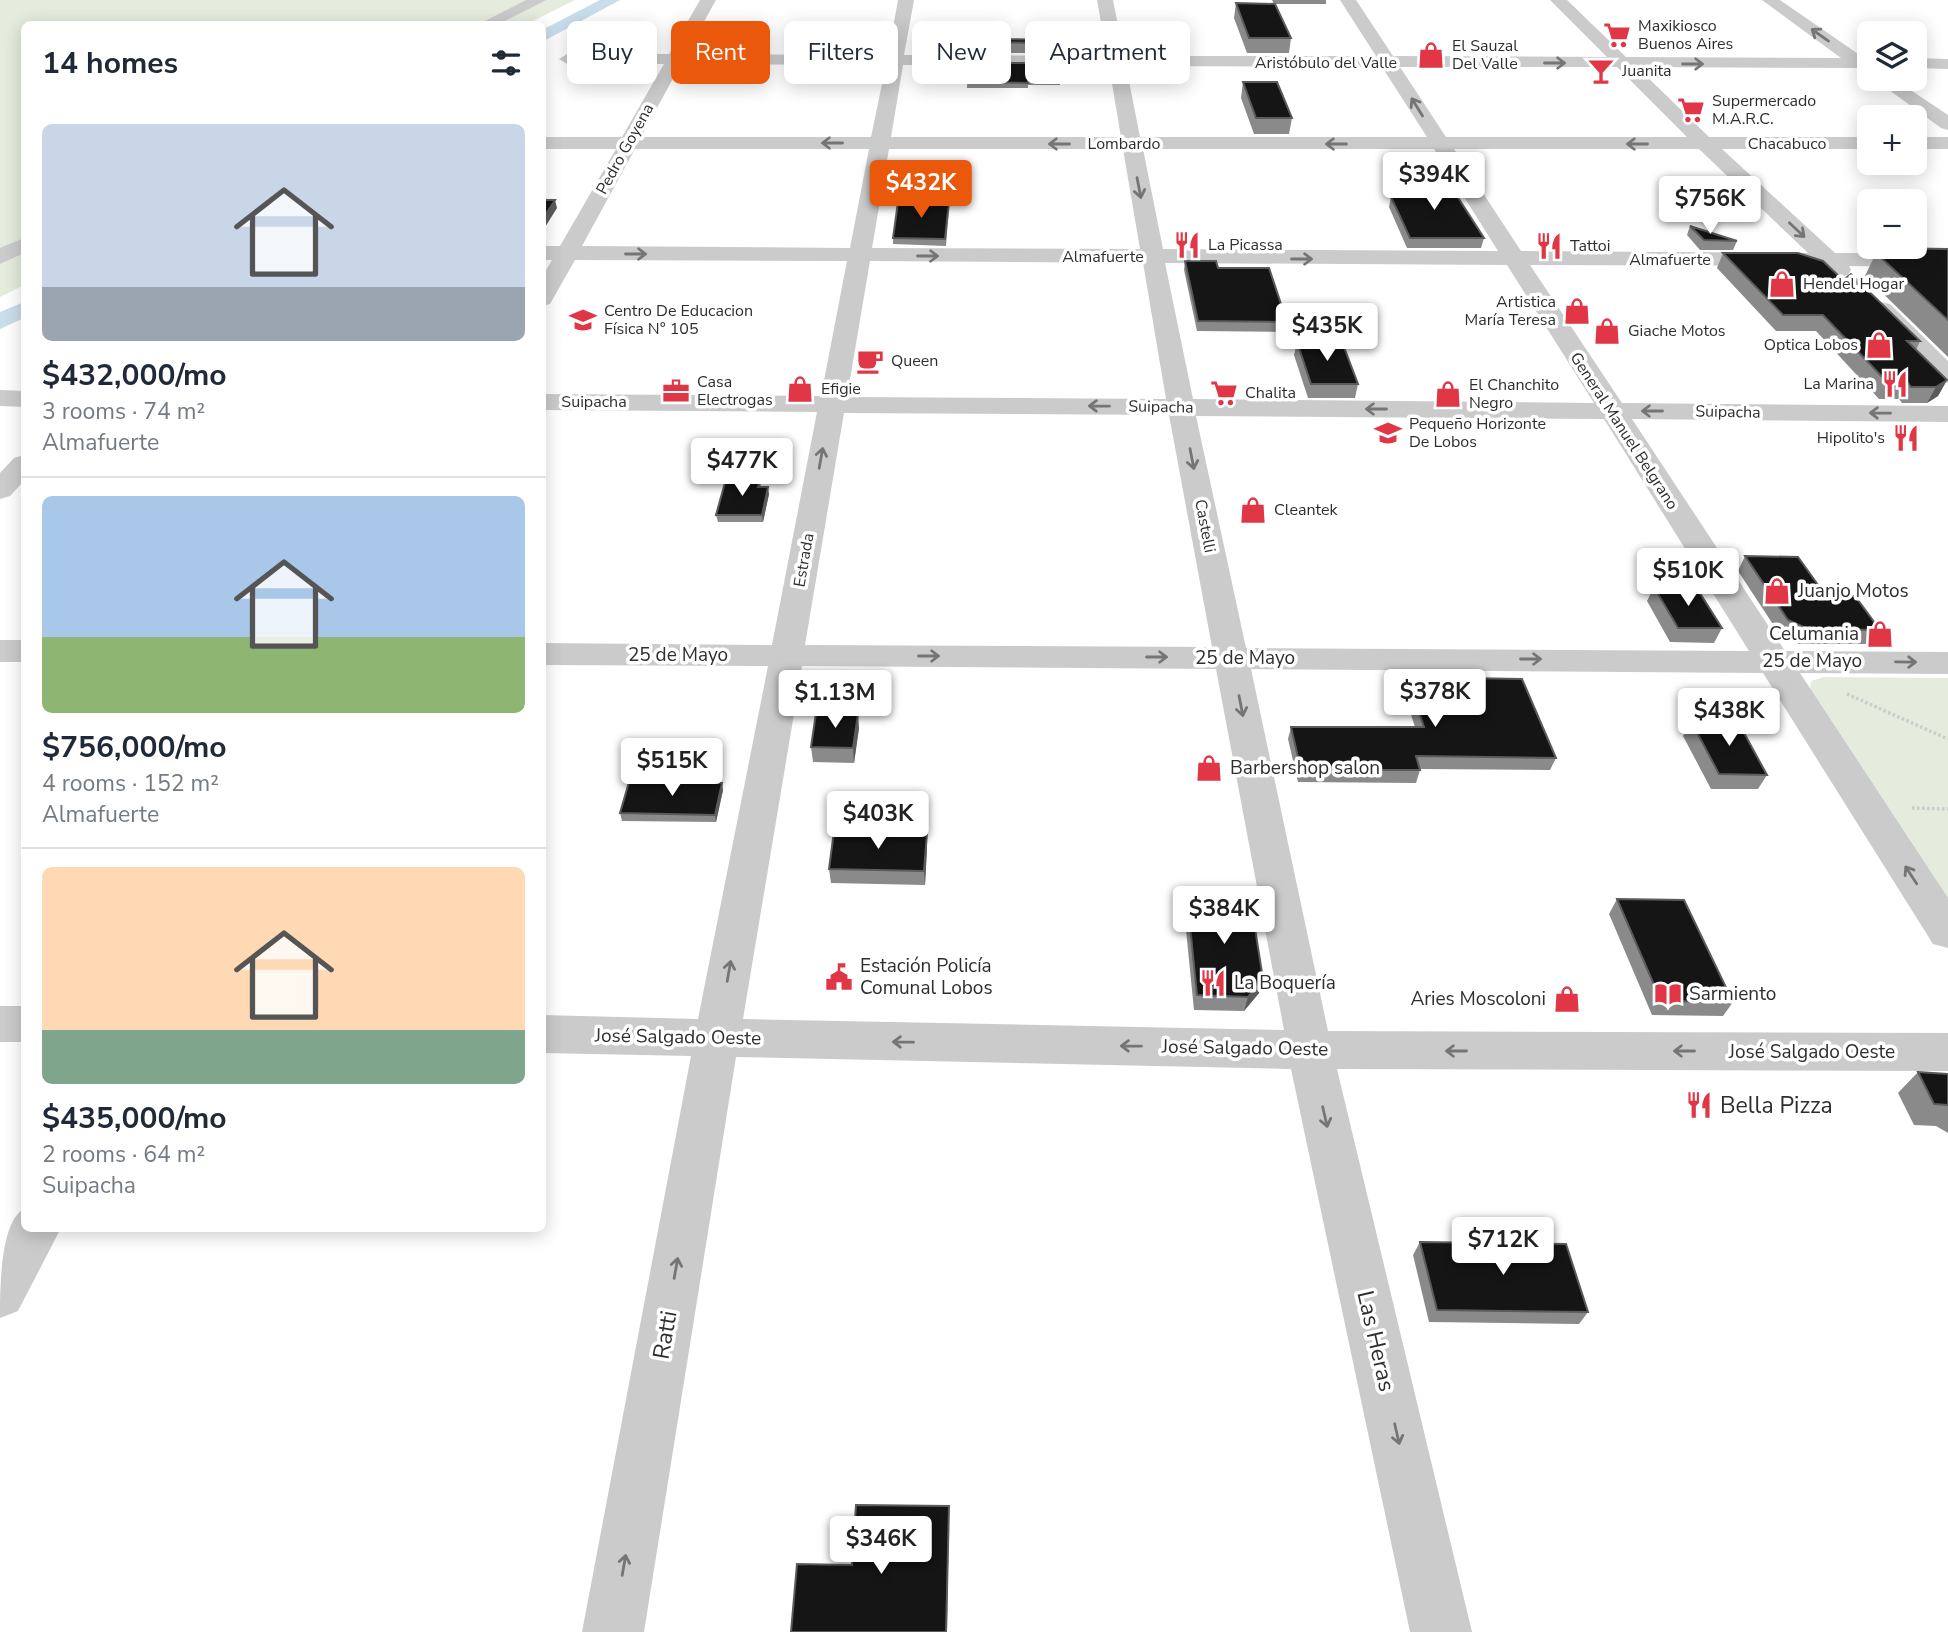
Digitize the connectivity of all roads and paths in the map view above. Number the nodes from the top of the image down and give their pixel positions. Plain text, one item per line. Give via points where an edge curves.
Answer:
1 (538, 0) edge
2 (708, 0) edge
3 (906, 0) edge
4 (1105, 0) edge
5 (1348, 0) edge
6 (1558, 0) edge
7 (1770, 0) edge
8 (493, 21) edge
9 (696, 21) edge
10 (1108, 21) edge
11 (898, 41) edge
12 (1857, 59) edge
13 (898, 61) edge
14 (1025, 61) edge
15 (1190, 62) edge
16 (1389, 63) junction
17 (1927, 63) edge
18 (1624, 64) junction
19 (1948, 64) edge
20 (1857, 65) edge
21 (671, 67) edge
22 (890, 84) edge
23 (1119, 84) edge
24 (1900, 91) edge
25 (1948, 124) edge
26 (1948, 142) edge
27 (546, 143) edge
28 (880, 143) junction
29 (1857, 143) edge
30 (1927, 143) edge
31 (628, 144) junction
32 (1131, 144) junction
33 (1440, 144) junction
34 (1705, 144) junction
35 (21, 246) edge
36 (546, 253) edge
37 (568, 254) junction
38 (859, 255) junction
39 (0, 257) edge
40 (1153, 257) junction
41 (1513, 260) junction
42 (1948, 260) edge
43 (1831, 261) junction
44 (546, 292) edge
45 (1948, 374) edge
46 (0, 398) edge
47 (21, 398) edge
48 (546, 402) edge
49 (831, 403) junction
50 (1181, 407) junction
51 (1611, 411) junction
52 (1948, 414) edge
53 (21, 467) edge
54 (0, 490) edge
55 (0, 651) edge
56 (21, 651) edge
57 (546, 654) edge
58 (787, 655) junction
59 (1231, 657) junction
60 (1774, 661) junction
61 (1948, 663) edge
62 (1843, 692) dead end
63 (1948, 739) edge
64 (1912, 808) dead end
65 (1948, 809) edge
66 (1948, 932) edge
67 (0, 1024) edge
68 (21, 1024) edge
69 (546, 1034) edge
70 (717, 1038) junction
71 (1310, 1050) junction
72 (1948, 1052) edge
73 (34, 1232) edge
74 (0, 1293) edge
75 (613, 1632) edge
76 (1441, 1632) edge

1 - 8 street
2 - 9 street, Pedro Goyena
3 - 11 street, Estrada
4 - 10 street, Castelli
5 - 16 street, General Manuel Belgrano
6 - 18 street
12 -> 7 street
13 - 14 street, Aristóbulo del Valle
15 - 16 street, Aristóbulo del Valle
16 -> 18 street, Aristóbulo del Valle
33 -> 16 street, General Manuel Belgrano
17 - 19 street
18 -> 20 street, Aristóbulo del Valle
18 - 34 street
21 - 31 street, Pedro Goyena
22 - 28 street, Estrada
23 - 32 street, Castelli
24 - 25 street
26 - 30 street
27 - 31 street, Lombardo
28 -> 31 street, Lombardo
32 -> 28 street, Lombardo
28 - 38 street, Estrada
29 - 34 street, Chacabuco
31 - 37 street, Pedro Goyena
33 -> 32 street, Lombardo
32 -> 40 street, Castelli
34 -> 33 street, Lombardo
33 - 41 street, General Manuel Belgrano
34 -> 43 street
35 - 39 street
36 - 37 street, Almafuerte
37 -> 38 street, Almafuerte
37 - 44 street, Pedro Goyena
38 -> 40 street, Almafuerte
38 - 49 street, Estrada
40 -> 41 street, Almafuerte
40 - 50 street, Castelli
41 - 43 street, Almafuerte
41 - 51 street, General Manuel Belgrano
42 - 43 street, Almafuerte
43 - 45 street
46 - 47 street
48 - 49 street, Suipacha
50 -> 49 street, Suipacha
58 -> 49 street, Estrada
51 -> 50 street, Suipacha
50 -> 59 street, Castelli
52 -> 51 street, Suipacha
51 - 60 street, General Manuel Belgrano
53 - 54 street
55 - 56 street
57 - 58 street, 25 de Mayo
58 -> 59 street, 25 de Mayo
70 -> 58 street, Estrada
59 -> 60 street, 25 de Mayo
59 -> 71 street, Castelli
60 -> 61 street, 25 de Mayo
66 -> 60 street, General Manuel Belgrano
62 - 63 path
64 - 65 path
67 - 68 street
69 - 70 street, José Salgado Oeste
71 -> 70 street, José Salgado Oeste
75 -> 70 street, Ratti
72 -> 71 street, José Salgado Oeste
71 -> 76 street, Las Heras
73 - 74 street

